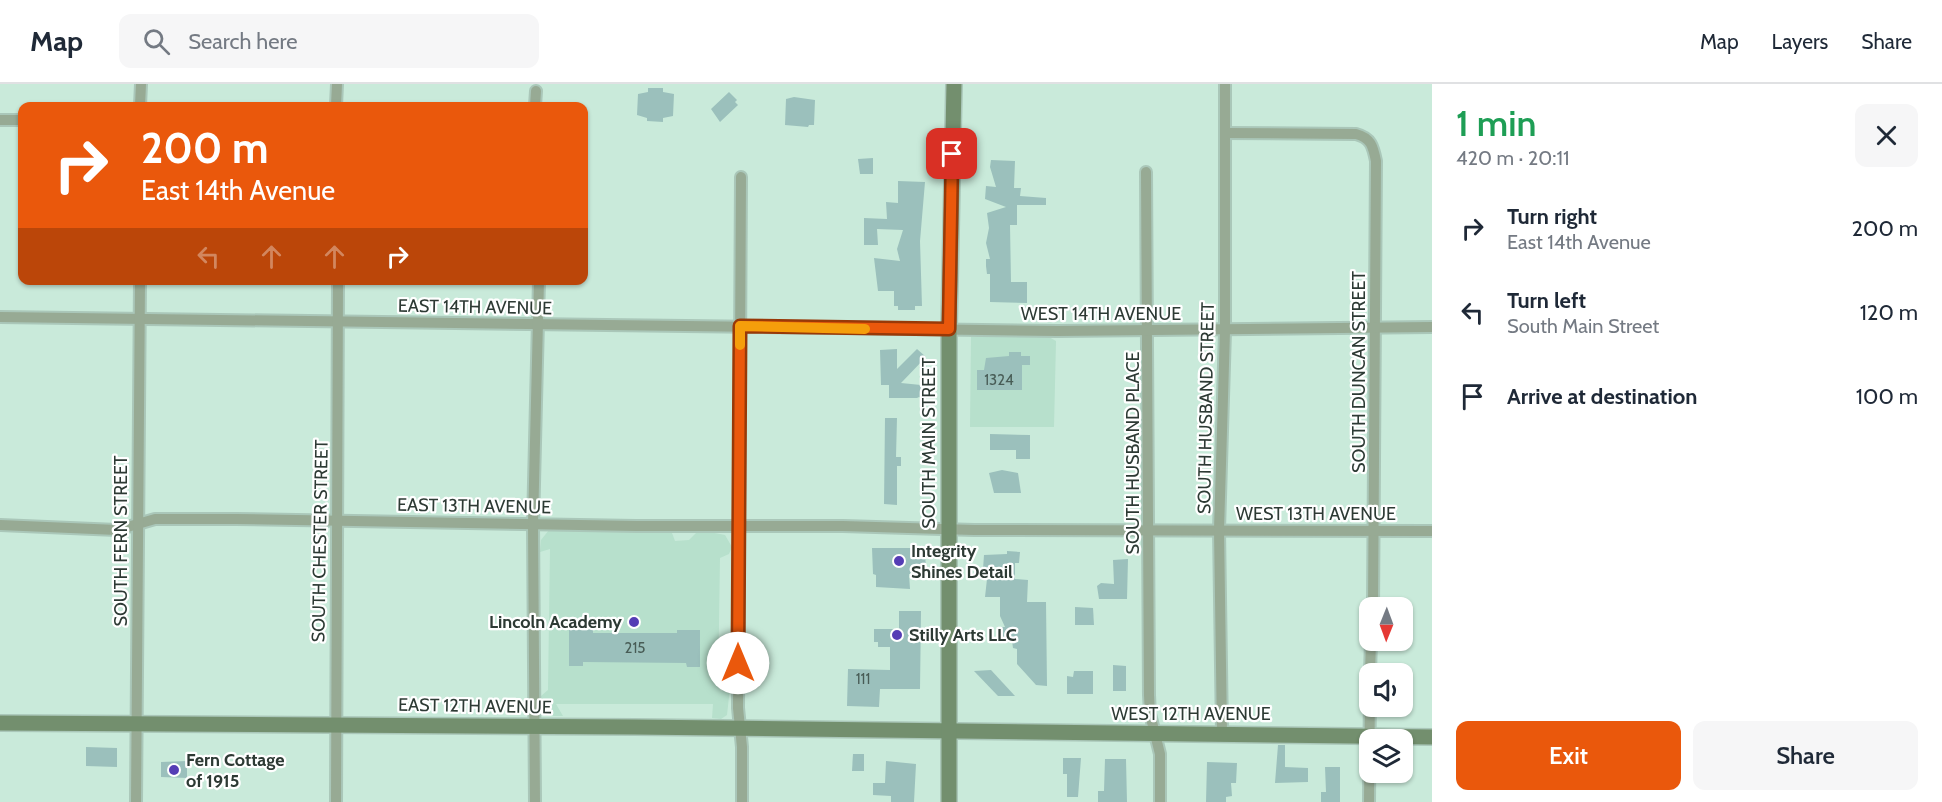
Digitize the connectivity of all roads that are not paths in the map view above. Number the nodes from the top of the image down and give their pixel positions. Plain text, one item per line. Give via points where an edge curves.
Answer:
1 (141, 84) edge
2 (337, 84) edge
3 (954, 84) edge
4 (1225, 84) edge
5 (536, 91) dead end
6 (140, 102) edge
7 (336, 102) edge
8 (535, 102) edge
9 (0, 120) edge
10 (18, 120) edge
11 (1225, 133) junction
12 (1146, 172) dead end
13 (741, 177) dead end
14 (140, 285) edge
15 (338, 285) edge
16 (539, 285) edge
17 (0, 317) edge
18 (140, 319) junction
19 (339, 321) junction
20 (538, 324) junction
21 (740, 326) junction
22 (1432, 327) edge
23 (949, 329) junction
24 (1376, 329) junction
25 (1149, 330) junction
26 (1225, 331) junction
27 (337, 521) junction
28 (137, 524) junction
29 (533, 524) junction
30 (0, 525) edge
31 (738, 526) junction
32 (948, 529) junction
33 (1219, 530) junction
34 (1150, 531) junction
35 (1375, 531) junction
36 (1432, 531) edge
37 (1372, 597) edge
38 (0, 723) edge
39 (136, 724) junction
40 (335, 724) junction
41 (535, 726) junction
42 (740, 729) junction
43 (950, 730) junction
44 (1155, 733) junction
45 (1222, 733) junction
46 (1359, 736) edge
47 (1413, 737) edge
48 (1432, 737) edge
49 (1369, 783) edge
50 (136, 802) edge
51 (336, 802) edge
52 (535, 802) edge
53 (742, 802) edge
54 (949, 802) edge
55 (1160, 802) edge
56 (1369, 802) edge

1 - 6 street
2 - 7 street
3 - 23 main road, SOUTH MAIN STREET
4 - 11 street, SOUTH HUSBAND STREET
5 - 8 street
9 - 10 street
11 - 24 street, SOUTH DUNCAN STREET via 1356,134 1372,143 1376,161
11 - 26 street, SOUTH HUSBAND STREET
12 - 25 street, SOUTH HUSBAND PLACE
13 - 21 street
14 - 18 street, SOUTH FERN STREET
15 - 19 street, SOUTH CHESTER STREET
16 - 20 street
17 - 18 street, EAST 14TH AVENUE
18 - 19 street, EAST 14TH AVENUE
18 - 28 street, SOUTH FERN STREET
19 - 20 street, EAST 14TH AVENUE
19 - 27 street, SOUTH CHESTER STREET
20 - 21 street, EAST 14TH AVENUE
20 - 29 street
21 - 23 street, EAST 14TH AVENUE
21 - 31 street
22 - 24 street, WEST 14TH AVENUE
23 - 25 street, WEST 14TH AVENUE
23 - 32 main road, SOUTH MAIN STREET
24 - 26 street, WEST 14TH AVENUE
24 - 35 street, SOUTH DUNCAN STREET
25 - 26 street, WEST 14TH AVENUE
25 - 34 street, SOUTH HUSBAND PLACE
26 - 33 street, SOUTH HUSBAND STREET
27 - 28 street, EAST 13TH AVENUE via 155,519
27 - 29 street, EAST 13TH AVENUE
27 - 40 street, SOUTH CHESTER STREET
28 - 30 street, EAST 13TH AVENUE via 117,530
28 - 39 street, SOUTH FERN STREET
29 - 31 street, EAST 13TH AVENUE
29 - 41 street
31 - 32 street, EAST 13TH AVENUE
31 - 42 street
32 - 34 street, WEST 13TH AVENUE
32 - 43 main road, SOUTH MAIN STREET
33 - 34 street, WEST 13TH AVENUE
33 - 35 street, WEST 13TH AVENUE
33 - 45 street, SOUTH HUSBAND STREET
34 - 44 street, SOUTH HUSBAND PLACE via 1149,695
35 - 36 street, WEST 13TH AVENUE
35 - 37 street, SOUTH DUNCAN STREET
38 - 39 main road, EAST 12TH AVENUE
39 - 40 main road, EAST 12TH AVENUE
39 - 50 street, SOUTH FERN STREET
40 - 41 main road, EAST 12TH AVENUE
40 - 51 street, SOUTH CHESTER STREET
41 - 42 main road, EAST 12TH AVENUE
41 - 52 street
42 - 43 main road, EAST 12TH AVENUE
42 - 53 street
43 - 44 main road, WEST 12TH AVENUE
43 - 54 main road, SOUTH MAIN STREET
44 - 45 main road, WEST 12TH AVENUE
44 - 55 street via 1160,754
45 - 46 main road, WEST 12TH AVENUE
47 - 48 main road, WEST 12TH AVENUE
49 - 56 street

